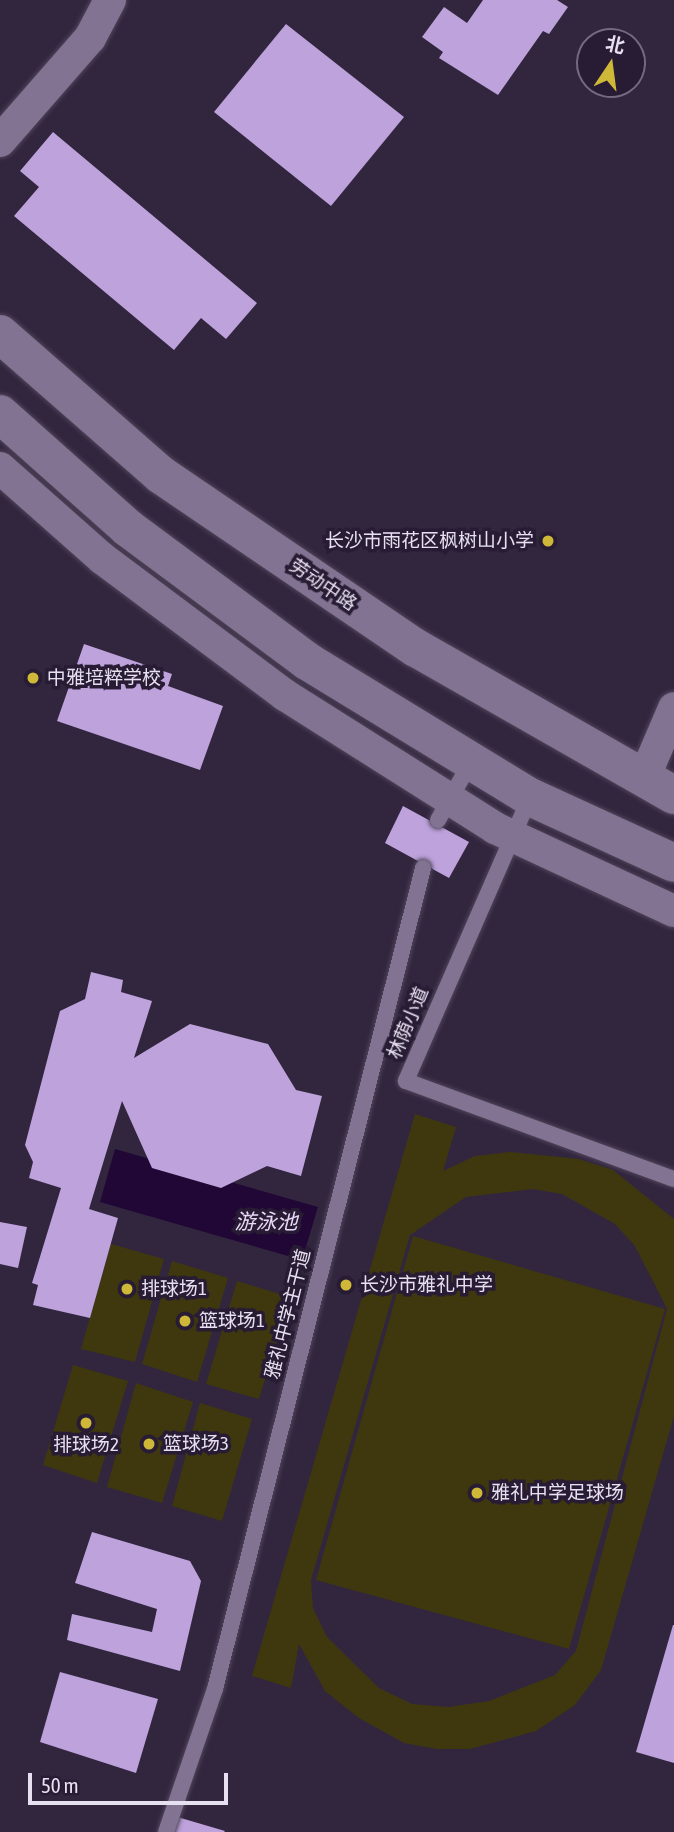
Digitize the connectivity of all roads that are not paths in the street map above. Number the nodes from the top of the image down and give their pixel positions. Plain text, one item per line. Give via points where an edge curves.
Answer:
1 (110, 0) edge
2 (0, 141) edge
3 (0, 334) edge
4 (0, 414) edge
5 (0, 468) edge
6 (674, 708) edge
7 (471, 762) junction
8 (659, 787) edge
9 (530, 797) junction
10 (445, 808) junction
11 (511, 835) junction
12 (674, 863) edge
13 (423, 868) dead end
14 (674, 911) edge
15 (674, 1179) edge
16 (166, 1832) edge

1 - 2 street via 90,38
3 - 8 main road, 劳动中路 via 160,475 416,648
4 - 7 main road via 128,528 307,661
5 - 10 street via 103,559
6 - 8 street
7 - 9 main road
7 - 10 lane
9 - 11 lane, 林荫小道
9 - 12 main road
10 - 11 street
11 - 14 street
11 - 15 lane, 林荫小道 via 407,1081
13 - 16 lane, 雅礼中学主干道 via 215,1689

